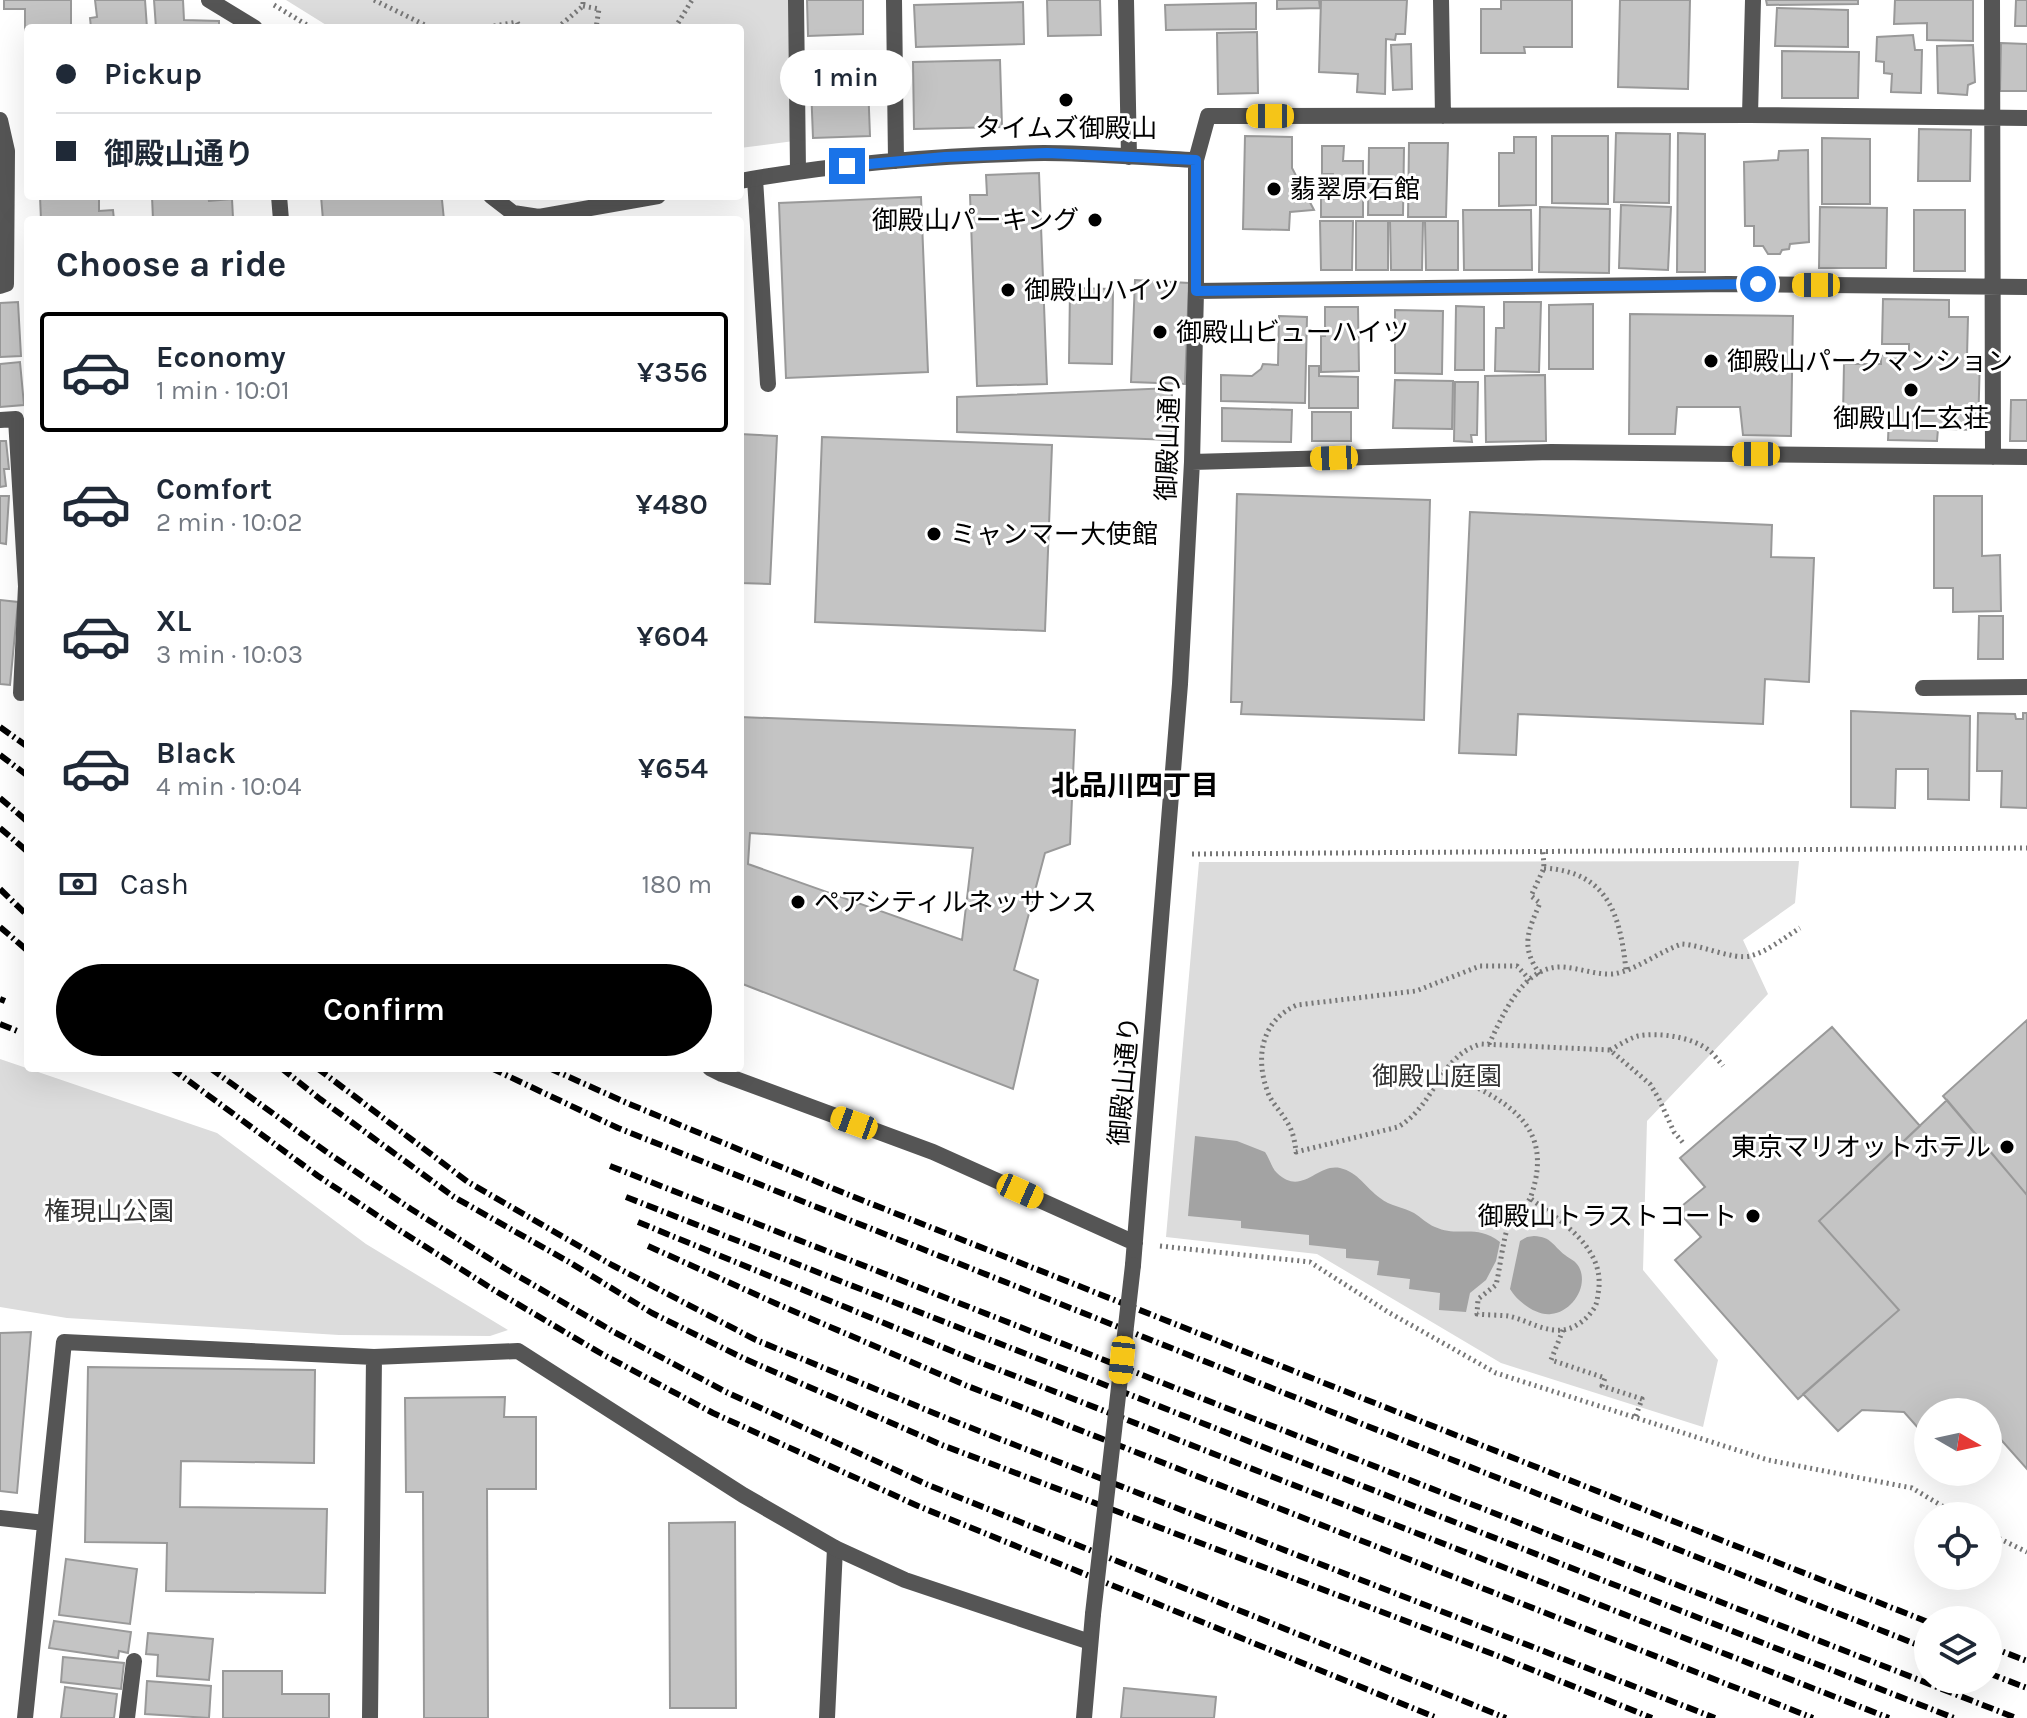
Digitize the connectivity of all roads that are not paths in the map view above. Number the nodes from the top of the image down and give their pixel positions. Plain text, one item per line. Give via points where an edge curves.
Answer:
1 (209, 0) edge
2 (796, 0) edge
3 (894, 0) edge
4 (1126, 0) edge
5 (1441, 0) edge
6 (1753, 0) edge
7 (1992, 0) edge
8 (248, 24) edge
9 (1750, 115) junction
10 (1443, 116) junction
11 (1992, 118) junction
12 (2027, 118) edge
13 (0, 120) edge
14 (1129, 157) junction
15 (1196, 160) junction
16 (896, 161) junction
17 (798, 171) junction
18 (747, 180) edge
19 (496, 200) edge
20 (635, 200) edge
21 (532, 216) edge
22 (545, 216) edge
23 (0, 286) edge
24 (1993, 287) junction
25 (2027, 287) edge
26 (1196, 291) junction
27 (768, 384) dead end
28 (0, 420) edge
29 (1993, 457) junction
30 (2027, 457) edge
31 (1192, 462) junction
32 (24, 553) edge
33 (24, 629) edge
34 (2027, 687) edge
35 (1923, 688) dead end
36 (21, 693) dead end
37 (718, 1072) edge
38 (1135, 1243) junction
39 (374, 1357) junction
40 (0, 1518) edge
41 (45, 1523) junction
42 (835, 1548) junction
43 (1090, 1642) junction
44 (134, 1661) dead end
45 (25, 1718) edge
46 (127, 1718) edge
47 (370, 1718) edge
48 (827, 1718) edge
49 (1084, 1718) edge

1 - 8 street
2 - 17 street
3 - 16 street
4 - 14 street
5 - 10 street
6 - 9 street
7 - 11 street
9 - 10 street
9 - 11 street
10 - 15 street, 御殿山通り via 1208,116
11 - 12 street
11 - 24 street
13 - 23 street via 7,166 6,284
14 - 15 street
14 - 16 street via 1047,153
15 - 26 street, 御殿山通り
16 - 17 street
17 - 18 street
18 - 27 street
19 - 21 street via 513,213
20 - 22 street
24 - 25 street
24 - 26 street via 1728,284
24 - 29 street
26 - 31 street, 御殿山通り
28 - 32 street via 16,419
29 - 30 street
29 - 31 street via 1551,452
31 - 38 street, 御殿山通り via 1180,684
33 - 36 street
34 - 35 street
37 - 38 street via 933,1152
38 - 43 street, 御殿山通り, bridge
39 - 41 street via 64,1342
39 - 42 street via 518,1351
39 - 47 street
40 - 41 street
41 - 45 street
42 - 43 street via 905,1580
42 - 48 street
43 - 49 street
44 - 46 street

